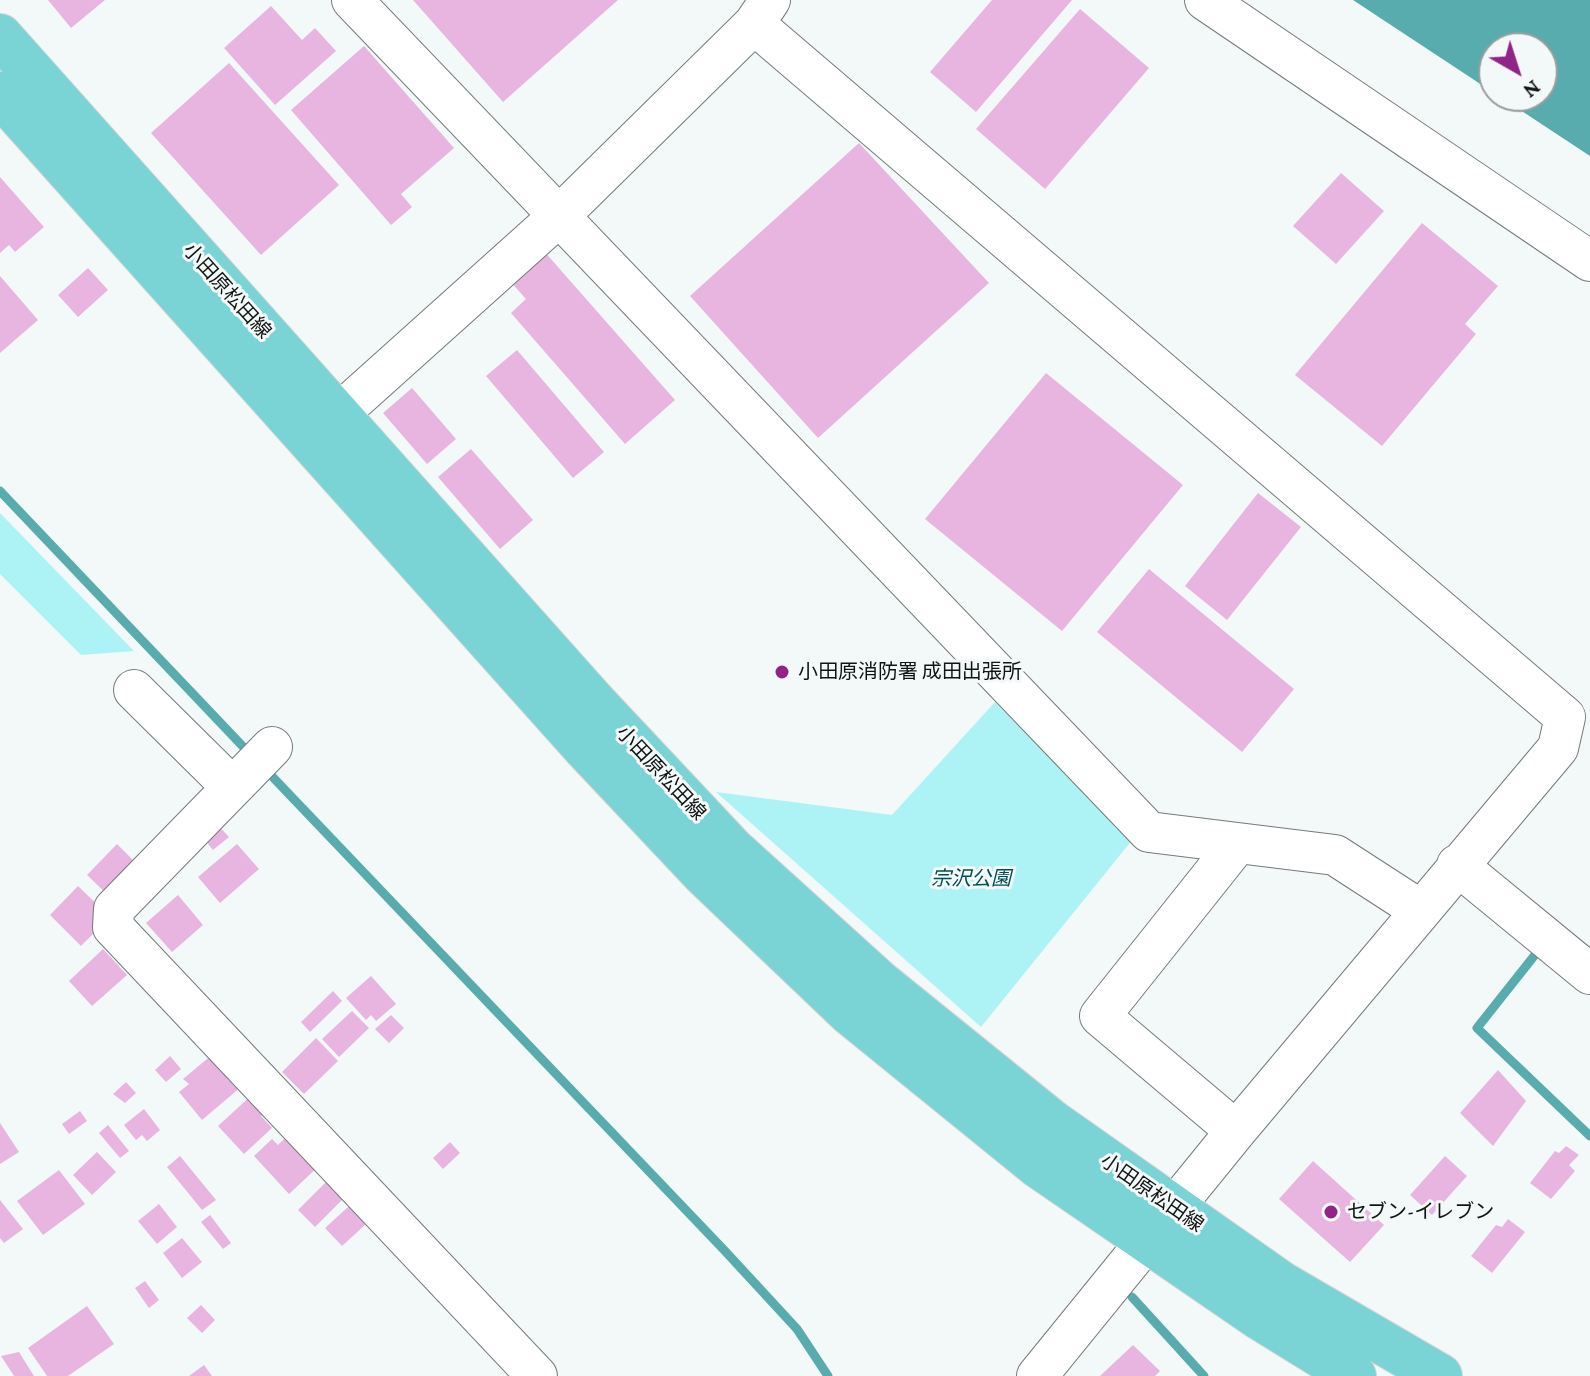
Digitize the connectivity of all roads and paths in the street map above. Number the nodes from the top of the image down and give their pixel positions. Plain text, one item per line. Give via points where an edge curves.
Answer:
1 (352, 0) edge
2 (1205, 0) edge
3 (762, 12) edge
4 (0, 36) edge
5 (0, 94) edge
6 (558, 217) junction
7 (1590, 261) edge
8 (322, 427) junction
9 (134, 690) dead end
10 (272, 747) dead end
11 (231, 786) junction
12 (1237, 844) junction
13 (1457, 865) junction
14 (1420, 910) junction
15 (1590, 974) edge
16 (1236, 1131) junction
17 (1159, 1224) junction
18 (537, 1376) edge
19 (1037, 1376) edge
20 (1354, 1376) edge
21 (1440, 1376) edge

1 - 6 street
2 - 7 street
3 - 6 street
3 - 13 street via 1565,717 1558,748
4 - 8 main road, 小田原松田線
5 - 8 main road, 小田原松田線
6 - 8 street
6 - 12 street via 1149,832
8 - 17 main road, 小田原松田線 via 732,849 892,993 1052,1122
9 - 11 street
10 - 11 street
11 - 18 street via 114,909 113,927
12 - 14 street via 1335,855
12 - 16 street via 1100,1016
13 - 14 street
13 - 15 street
14 - 16 street
16 - 17 street
17 - 19 street
17 - 20 main road, 小田原松田線
17 - 21 main road, 小田原松田線 via 1282,1284

